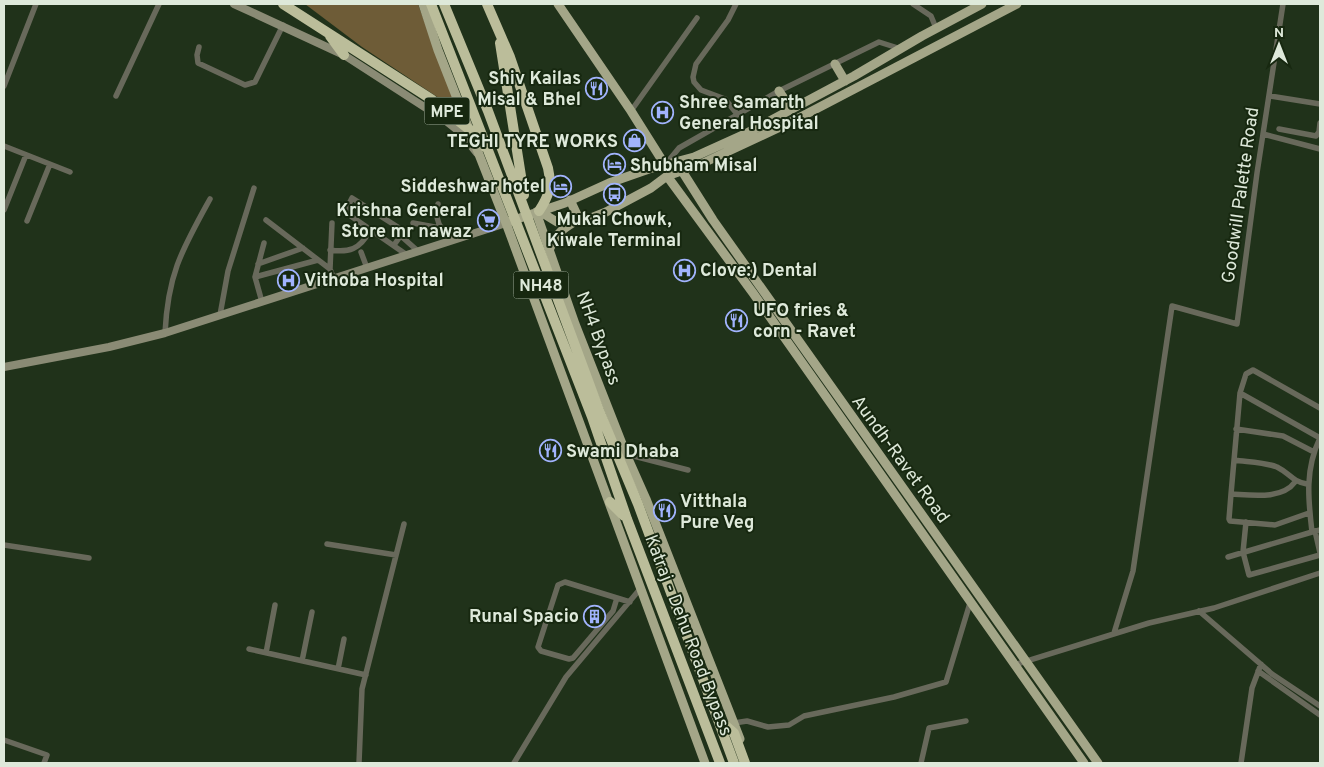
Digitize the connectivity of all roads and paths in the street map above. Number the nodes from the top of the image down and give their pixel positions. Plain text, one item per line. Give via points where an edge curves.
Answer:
1 (36, 4) edge
2 (159, 4) edge
3 (234, 4) edge
4 (283, 4) edge
5 (423, 4) edge
6 (431, 4) edge
7 (444, 4) edge
8 (487, 4) edge
9 (558, 4) edge
10 (736, 4) edge
11 (913, 4) edge
12 (982, 4) edge
13 (1017, 4) edge
14 (1284, 4) edge
15 (697, 18) dead end
16 (495, 20) junction
17 (283, 25) junction
18 (936, 28) junction
19 (325, 29) junction
20 (199, 47) dead end
21 (902, 49) junction
22 (344, 55) junction
23 (835, 64) junction
24 (845, 81) junction
25 (4, 86) edge
26 (779, 91) junction
27 (116, 96) dead end
28 (1270, 96) junction
29 (1320, 104) edge
30 (791, 109) junction
31 (632, 111) junction
32 (737, 114) junction
33 (1320, 123) edge
34 (1278, 129) dead end
35 (1263, 134) junction
36 (4, 146) edge
37 (1320, 149) edge
38 (490, 154) junction
39 (26, 155) junction
40 (479, 155) junction
41 (50, 164) junction
42 (665, 165) junction
43 (682, 171) junction
44 (70, 172) dead end
45 (667, 176) junction
46 (254, 188) dead end
47 (210, 199) dead end
48 (570, 200) junction
49 (438, 204) dead end
50 (4, 210) edge
51 (534, 213) junction
52 (579, 219) junction
53 (266, 220) dead end
54 (27, 221) dead end
55 (332, 223) dead end
56 (413, 223) dead end
57 (506, 223) junction
58 (440, 228) junction
59 (369, 232) dead end
60 (401, 236) junction
61 (452, 240) junction
62 (264, 243) dead end
63 (394, 245) junction
64 (303, 248) junction
65 (550, 248) junction
66 (330, 250) junction
67 (361, 252) dead end
68 (419, 252) junction
69 (407, 256) junction
70 (318, 260) junction
71 (258, 264) junction
72 (367, 268) junction
73 (330, 269) junction
74 (255, 277) junction
75 (334, 279) junction
76 (262, 302) junction
77 (220, 315) junction
78 (166, 333) junction
79 (4, 367) edge
80 (1240, 393) junction
81 (1320, 408) edge
82 (596, 416) junction
83 (1236, 429) junction
84 (1320, 438) edge
85 (1314, 452) junction
86 (626, 454) junction
87 (1234, 460) junction
88 (688, 470) dead end
89 (633, 478) junction
90 (1295, 482) junction
91 (1307, 484) junction
92 (1231, 494) junction
93 (610, 502) junction
94 (1309, 513) junction
95 (627, 518) junction
96 (1246, 522) junction
97 (404, 524) dead end
98 (1316, 531) edge
99 (327, 544) dead end
100 (4, 545) edge
101 (1243, 552) junction
102 (1320, 554) edge
103 (396, 555) junction
104 (1228, 557) dead end
105 (89, 558) dead end
106 (1320, 572) edge
107 (640, 589) junction
108 (617, 598) junction
109 (630, 602) junction
110 (970, 603) junction
111 (275, 605) dead end
112 (1199, 611) junction
113 (312, 612) dead end
114 (1114, 633) junction
115 (344, 639) dead end
116 (249, 649) dead end
117 (266, 653) junction
118 (302, 661) junction
119 (1026, 661) junction
120 (1014, 666) junction
121 (1259, 668) junction
122 (338, 669) junction
123 (366, 675) junction
124 (1320, 706) edge
125 (1320, 715) edge
126 (718, 719) junction
127 (966, 722) dead end
128 (734, 723) junction
129 (4, 740) edge
130 (44, 763) edge
131 (358, 763) edge
132 (514, 763) edge
133 (705, 763) edge
134 (720, 763) edge
135 (734, 763) edge
136 (745, 763) edge
137 (749, 763) edge
138 (921, 763) edge
139 (1084, 763) edge
140 (1098, 763) edge
141 (1242, 763) edge

1 - 25 street
2 - 27 street
3 - 17 main road
4 - 19 highway, MPE
5 - 40 main road
6 - 38 highway, NH48
7 - 51 highway, NH48
8 - 16 highway
9 - 31 main road
10 - 32 street via 696,64 693,77 701,90 725,99
11 - 18 street via 931,16
12 - 18 main road
13 - 43 main road via 793,121
14 - 28 street, Goodwill Palette Road
15 - 31 street
16 - 51 highway via 512,119
16 - 51 highway via 550,178 548,197
17 - 20 street via 251,85 198,63
17 - 22 main road
18 - 21 main road
19 - 22 highway
19 - 38 highway, MPE via 451,114
21 - 23 street via 879,42
21 - 24 main road
22 - 40 main road via 446,121
23 - 24 main road
23 - 26 street
24 - 30 main road
26 - 30 main road
26 - 32 street
28 - 29 street
28 - 35 street, Goodwill Palette Road
30 - 42 main road via 694,157
31 - 42 main road
32 - 42 street via 679,148
33 - 34 street via 1316,136
35 - 37 street
35 - 114 street, Goodwill Palette Road via 1238,324 1172,306 1133,571
36 - 39 street
38 - 82 highway, NH48
39 - 41 street
39 - 50 street
40 - 57 main road
41 - 44 street
41 - 54 street
42 - 48 main road
43 - 45 main road
43 - 119 main road, Aundh-Ravet Road via 713,220
45 - 52 main road via 606,212
45 - 110 main road, Aundh-Ravet Road
46 - 77 street via 228,271
47 - 78 street via 175,266 168,297
48 - 51 main road
48 - 52 main road
49 - 58 street via 436,220
51 - 52 main road via 557,222
51 - 57 main road
51 - 65 main road, NH4 Bypass
51 - 82 highway, NH48
52 - 65 main road via 562,230
53 - 64 street
55 - 66 street
56 - 58 street
57 - 61 main road
57 - 93 main road
58 - 61 street
59 - 66 street via 363,243 354,249
60 - 63 street
60 - 63 street via 404,231 352,198 345,212
60 - 68 street
61 - 68 main road
62 - 71 street
63 - 69 street
64 - 70 street
64 - 71 street
65 - 86 main road, NH4 Bypass via 575,324
66 - 73 street
67 - 72 street
68 - 69 main road
69 - 72 main road
70 - 73 street
70 - 74 street
71 - 74 street
72 - 75 main road
73 - 75 street
74 - 76 street
75 - 76 main road
76 - 77 main road
77 - 78 main road
78 - 79 main road
80 - 81 street via 1246,374 1253,370
80 - 83 street
80 - 84 street
82 - 89 highway, NH48
82 - 95 highway, NH48
83 - 85 street via 1283,436
83 - 87 street
84 - 85 street
85 - 91 street
86 - 88 street
86 - 89 main road, NH4 Bypass
87 - 90 street via 1270,465
87 - 92 street
89 - 126 highway, Katraj - Dehu Road Bypass / NH48 via 636,499
89 - 128 main road, NH4 Bypass
90 - 91 street
90 - 92 street via 1280,494
91 - 94 street
92 - 96 street via 1229,520
93 - 95 highway
93 - 107 main road
94 - 96 street via 1279,524
94 - 98 street
95 - 134 highway, Katraj - Dehu Road Bypass / NH48
96 - 101 street
97 - 103 street
98 - 101 street
98 - 102 street
99 - 103 street
100 - 105 street
101 - 102 street via 1250,575
101 - 104 street
103 - 123 street
106 - 112 street
107 - 109 street
107 - 133 main road
108 - 108 street via 566,582 558,585 538,647 540,651 573,658 613,611
108 - 109 street
109 - 132 street via 566,677
110 - 120 main road, Aundh-Ravet Road
110 - 128 street via 946,682 804,716 789,725 768,727 747,721
111 - 117 street
112 - 114 street
112 - 121 street
113 - 118 street
114 - 119 street
115 - 122 street
116 - 117 street
117 - 118 street
118 - 122 street
119 - 120 street
119 - 140 main road, Aundh-Ravet Road
120 - 139 main road, Aundh-Ravet Road
121 - 124 street
121 - 125 street
121 - 141 street via 1247,720
122 - 123 street
123 - 131 street via 360,709
126 - 135 highway, NH48
126 - 136 highway via 734,733
127 - 138 street via 929,728
128 - 137 main road, NH4 Bypass
129 - 130 street via 47,755

